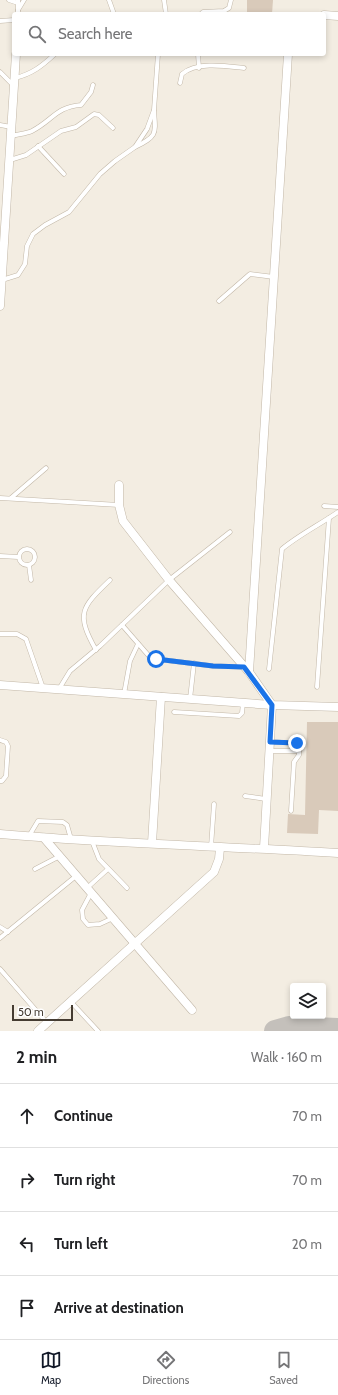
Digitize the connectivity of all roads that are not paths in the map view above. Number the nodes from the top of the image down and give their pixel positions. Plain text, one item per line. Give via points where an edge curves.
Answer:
1 (9, 0) edge
2 (24, 0) edge
3 (108, 0) edge
4 (164, 0) edge
5 (231, 0) edge
6 (18, 1) edge
7 (18, 12) edge
8 (113, 12) edge
9 (166, 12) edge
10 (203, 12) edge
11 (326, 15) edge
12 (338, 16) edge
13 (12, 20) edge
14 (0, 22) edge
15 (16, 56) edge
16 (53, 56) edge
17 (158, 56) edge
18 (198, 56) edge
19 (288, 56) edge
20 (199, 68) junction
21 (244, 68) dead end
22 (0, 72) edge
23 (14, 82) junction
24 (180, 83) dead end
25 (93, 85) dead end
26 (154, 110) junction
27 (0, 125) edge
28 (12, 127) junction
29 (113, 128) dead end
30 (11, 136) junction
31 (38, 146) junction
32 (135, 147) junction
33 (9, 160) junction
34 (64, 174) dead end
35 (3, 220) edge
36 (274, 277) junction
37 (2, 280) junction
38 (219, 301) dead end
39 (0, 306) edge
40 (46, 468) dead end
41 (119, 485) dead end
42 (0, 498) edge
43 (11, 498) junction
44 (119, 505) junction
45 (324, 506) dead end
46 (338, 507) edge
47 (338, 512) edge
48 (329, 518) junction
49 (230, 532) dead end
50 (0, 556) edge
51 (18, 557) junction
52 (29, 565) junction
53 (30, 580) dead end
54 (110, 580) dead end
55 (169, 580) junction
56 (122, 625) junction
57 (0, 634) edge
58 (138, 644) junction
59 (96, 650) junction
60 (194, 663) junction
61 (268, 669) dead end
62 (246, 670) junction
63 (0, 685) edge
64 (317, 687) dead end
65 (42, 688) junction
66 (59, 689) junction
67 (124, 694) junction
68 (162, 696) junction
69 (190, 699) junction
70 (244, 703) junction
71 (272, 705) junction
72 (338, 707) edge
73 (174, 712) dead end
74 (0, 740) edge
75 (270, 747) junction
76 (299, 751) junction
77 (0, 781) edge
78 (245, 796) dead end
79 (266, 799) junction
80 (214, 804) dead end
81 (291, 811) dead end
82 (0, 834) edge
83 (29, 837) junction
84 (44, 838) junction
85 (71, 839) junction
86 (92, 840) junction
87 (152, 843) junction
88 (215, 848) junction
89 (264, 848) junction
90 (338, 853) edge
91 (60, 856) junction
92 (35, 869) dead end
93 (108, 869) junction
94 (77, 876) junction
95 (127, 888) dead end
96 (89, 890) junction
97 (113, 918) junction
98 (0, 927) edge
99 (8, 932) junction
100 (0, 938) edge
101 (136, 944) junction
102 (0, 969) edge
103 (71, 1002) junction
104 (192, 1010) dead end
105 (47, 1023) junction
106 (38, 1031) edge
107 (98, 1031) edge

1 - 6 lane
2 - 7 lane
3 - 8 lane
4 - 9 lane
5 - 10 lane via 229,8 224,11
6 - 7 lane
11 - 12 street
13 - 14 lane
15 - 23 street
16 - 23 lane via 42,66
17 - 26 lane
18 - 20 lane
19 - 36 street
20 - 21 lane via 214,65
20 - 24 lane via 184,72
22 - 23 lane
23 - 28 street
25 - 30 lane via 92,92 81,105 64,108 31,132
26 - 32 lane via 147,129
26 - 32 lane via 154,136
27 - 28 lane
28 - 30 street
29 - 31 lane via 99,115 94,114 76,127 61,131
30 - 33 street
31 - 33 lane via 26,155
31 - 34 lane
32 - 37 lane via 100,174 69,212 33,234 27,246 25,264 18,275
33 - 35 street
35 - 37 street
36 - 38 lane via 250,274
36 - 62 street
37 - 39 street
40 - 43 lane
41 - 44 street
42 - 43 lane
43 - 44 lane
44 - 55 street via 123,521
45 - 46 lane
47 - 48 lane
48 - 61 lane via 295,538 282,549
48 - 64 lane
49 - 55 lane
50 - 51 lane
51 - 52 lane via 21,564
51 - 52 lane via 24,549 30,549 34,552 35,558
52 - 53 lane
54 - 59 lane via 87,602 83,612 87,635
55 - 56 lane
55 - 62 street
56 - 58 lane
56 - 59 lane
57 - 65 lane via 18,634 26,640
58 - 60 lane via 149,656 156,659
58 - 67 lane via 130,661
59 - 66 lane via 70,671
60 - 62 lane
60 - 69 lane
62 - 71 street
63 - 65 street
65 - 66 street
66 - 67 street
67 - 68 street
68 - 69 street
68 - 87 street
69 - 70 street
70 - 71 street
70 - 73 lane via 239,716
71 - 72 street
71 - 75 street
74 - 77 lane via 8,746 6,776
75 - 76 lane
75 - 76 lane via 297,743
75 - 79 street
76 - 81 lane via 294,762
78 - 79 lane
79 - 89 street
80 - 88 lane
82 - 83 street
83 - 84 street
83 - 85 lane via 38,821 45,820 63,822 67,825
84 - 85 street
84 - 91 street
85 - 86 street
86 - 87 street
86 - 93 lane via 99,859
87 - 88 street
88 - 89 street
88 - 101 street via 219,859 214,872
89 - 90 street
91 - 92 lane
91 - 94 street
93 - 95 lane
93 - 96 lane
94 - 96 street
94 - 99 lane
96 - 97 street
96 - 97 lane via 82,910 83,919 88,925 100,924
97 - 101 street
98 - 99 lane
99 - 100 lane
101 - 103 street
101 - 104 street
102 - 105 lane
103 - 105 street
103 - 107 lane
105 - 106 street

